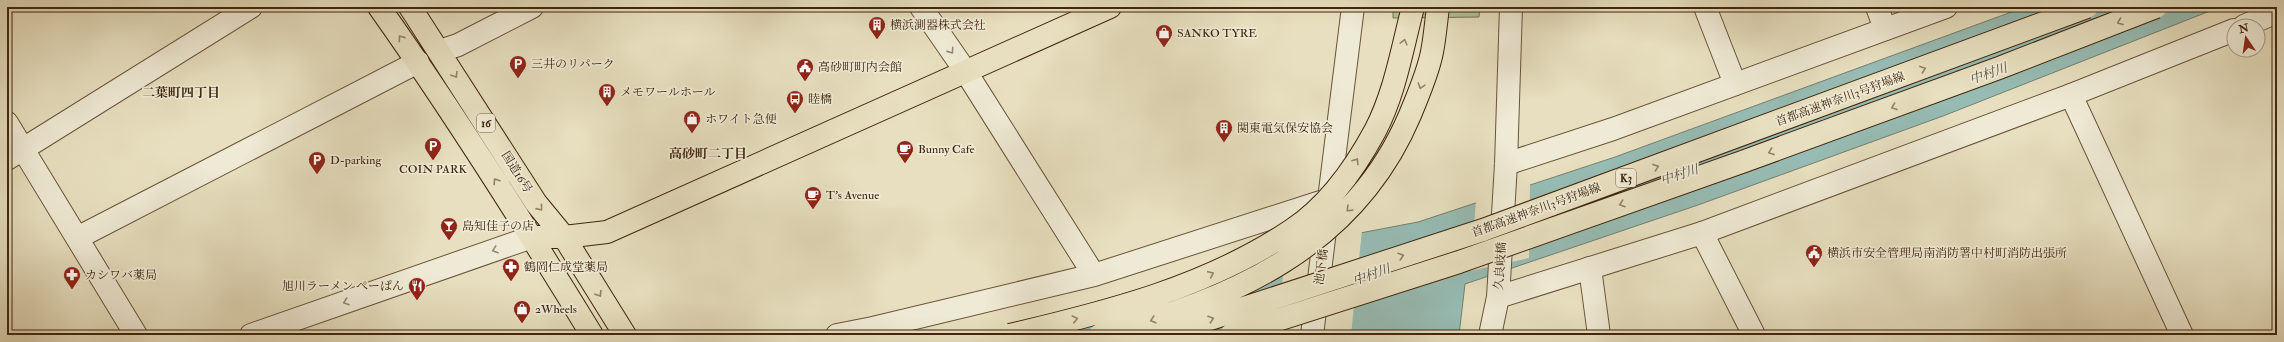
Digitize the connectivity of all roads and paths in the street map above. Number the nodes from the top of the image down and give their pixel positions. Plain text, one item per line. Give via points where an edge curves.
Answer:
1 (250, 7) edge
2 (379, 7) edge
3 (410, 7) edge
4 (532, 7) edge
5 (920, 7) edge
6 (1110, 7) edge
7 (1353, 7) edge
8 (1413, 7) edge
9 (1438, 7) edge
10 (1511, 7) edge
11 (1704, 7) edge
12 (1876, 7) edge
13 (1946, 7) edge
14 (2087, 7) edge
15 (2156, 7) edge
16 (2277, 12) edge
17 (2263, 18) edge
18 (1885, 29) junction
19 (2226, 33) edge
20 (440, 51) junction
21 (418, 62) junction
22 (966, 72) junction
23 (1735, 84) junction
24 (2071, 95) junction
25 (7, 123) edge
26 (15, 154) edge
27 (1506, 164) junction
28 (1330, 199) junction
29 (1702, 233) junction
30 (532, 237) junction
31 (564, 237) junction
32 (77, 238) junction
33 (1590, 268) junction
34 (1094, 275) junction
35 (1498, 298) junction
36 (136, 335) edge
37 (251, 335) edge
38 (592, 335) edge
39 (625, 335) edge
40 (837, 335) edge
41 (1010, 335) edge
42 (1100, 335) edge
43 (1161, 335) edge
44 (1231, 335) edge
45 (1312, 335) edge
46 (1490, 335) edge
47 (1599, 335) edge
48 (1754, 335) edge
49 (2182, 335) edge

1 - 26 street
21 -> 2 main road, 国道16号 / 16
3 - 20 main road, 国道16号 / 16
4 - 20 street via 458,45
5 -> 22 street
6 - 22 main road
7 - 28 street, 池下橋
41 -> 8 main road, bridge via 1101,313 1188,284 1244,258 1293,230 1320,206 1348,175 1375,131 1394,84
9 -> 42 main road, bridge via 1432,53 1400,139 1383,167 1354,204 1320,237 1290,259 1206,301 1156,320
10 - 27 street, 久良岐橋
11 - 23 street
12 - 18 street
13 - 18 street
43 -> 14 main road, 首都高速神奈川3号狩場線 / K3, bridge via 1490,227
15 -> 44 main road, 首都高速神奈川3号狩場線 / K3, bridge via 1999,68 1742,162 1459,262
16 - 17 street
18 - 23 street
19 - 24 street
20 -> 31 main road, 国道16号 / 16 via 536,203
30 -> 21 main road, 国道16号 / 16
21 - 32 street
22 - 31 main road via 607,232
22 - 34 street
23 - 27 street
24 - 29 street
24 - 49 street
25 - 26 street
26 - 32 street
27 - 35 street, 久良岐橋
28 - 34 street
28 - 45 street, 池下橋
29 - 33 street
29 - 48 street
30 - 31 main road
30 -> 37 street
30 - 38 main road, 国道16号 / 16
31 -> 39 main road, 国道16号 / 16
32 - 36 street
33 - 35 street
33 - 47 street
34 - 40 street
35 - 46 street, 久良岐橋

